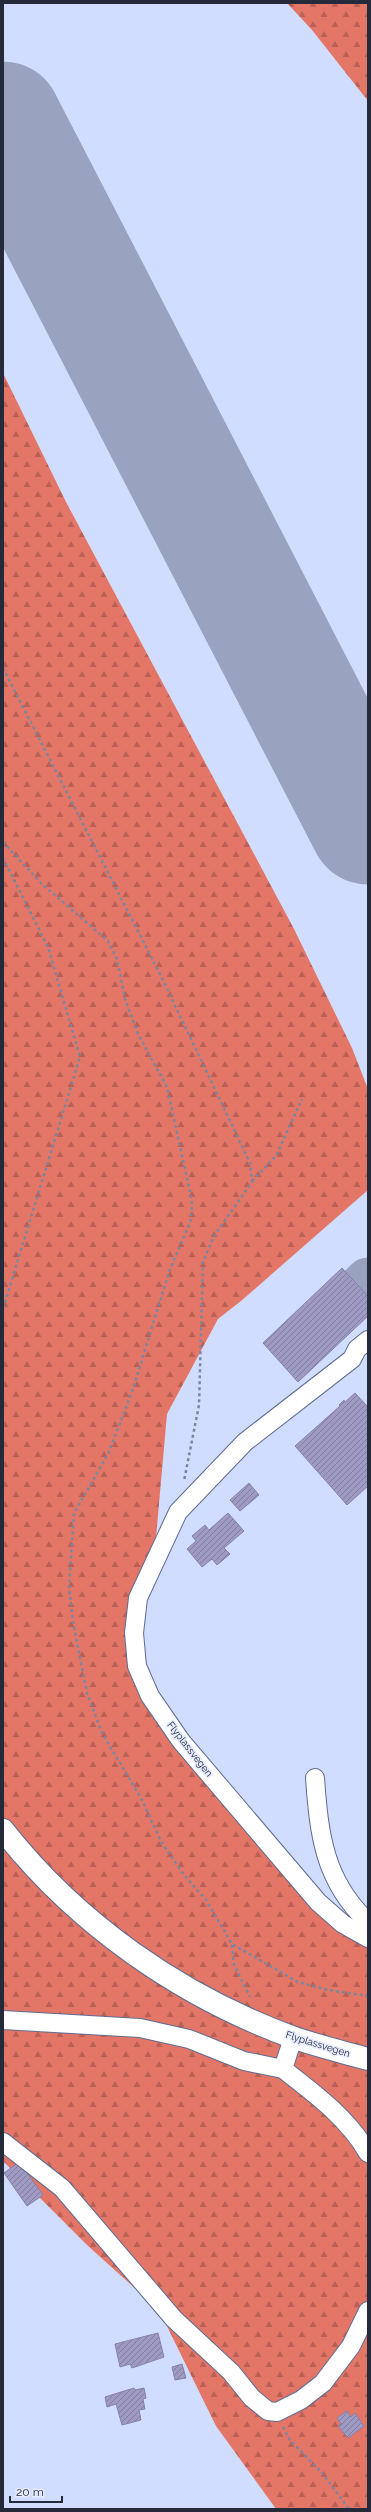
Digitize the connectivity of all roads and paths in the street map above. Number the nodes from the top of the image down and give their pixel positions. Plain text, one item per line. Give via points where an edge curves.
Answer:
1 (3, 668) edge
2 (3, 842) edge
3 (3, 858) edge
4 (302, 1099) dead end
5 (252, 1182) junction
6 (3, 1309) edge
7 (368, 1340) edge
8 (178, 1512) junction
9 (315, 1778) dead end
10 (3, 1830) edge
11 (368, 1922) edge
12 (368, 1938) edge
13 (232, 1944) junction
14 (368, 1996) edge
15 (3, 2020) edge
16 (262, 2025) junction
17 (293, 2038) junction
18 (368, 2059) edge
19 (283, 2069) junction
20 (3, 2142) edge
21 (368, 2153) edge
22 (368, 2311) edge
23 (277, 2412) junction
24 (349, 2509) edge

1 - 5 path via 161,976 250,1163
2 - 13 path via 41,883 108,941 117,959 125,1000 138,1034 167,1087 187,1174 192,1201 191,1220 169,1272 132,1392 108,1454 74,1513 69,1587 87,1693 102,1733 140,1798 162,1843 184,1875 206,1900
3 - 6 path via 48,947 80,1056
4 - 5 path via 276,1156
5 - 8 path via 214,1236 203,1262 199,1405
7 - 8 street, Flyplassvegen via 357,1349 354,1363 245,1442
8 - 12 street, Flyplassvegen via 138,1598 134,1633 138,1666 150,1696 181,1741 318,1902 343,1924
9 - 11 street via 318,1827 329,1866 339,1888
10 - 16 main road, Flyplassvegen via 49,1881 108,1934 177,1983
13 - 14 path via 298,1982
13 - 16 path via 234,1965 240,1981 258,2010
15 - 19 street via 140,2028 189,2039 244,2061
16 - 17 main road, Flyplassvegen
17 - 18 main road, Flyplassvegen
17 - 19 street
19 - 21 street via 340,2116
20 - 23 street via 62,2188 174,2319 231,2372 252,2398 268,2411
22 - 23 street via 351,2346 323,2383 301,2400
23 - 24 path via 290,2440 322,2473

